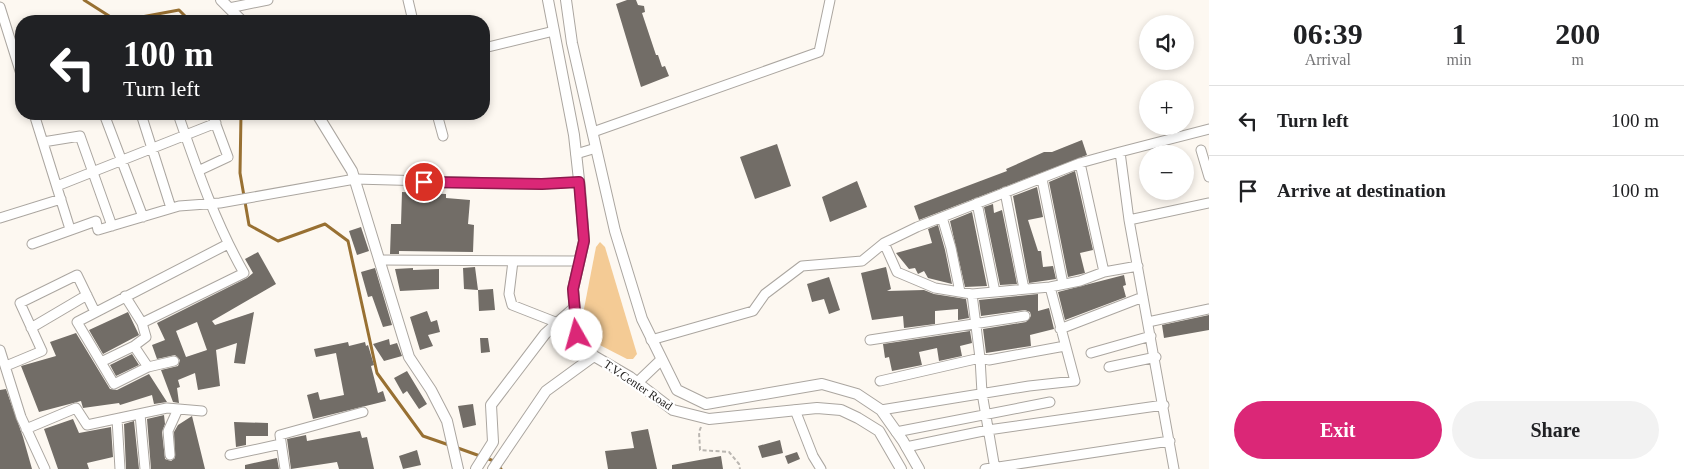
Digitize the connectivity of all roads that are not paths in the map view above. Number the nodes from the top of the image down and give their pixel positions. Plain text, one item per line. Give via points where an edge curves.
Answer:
1 (268, 0) edge
2 (408, 0) edge
3 (548, 0) edge
4 (566, 0) edge
5 (830, 0) edge
6 (225, 4) edge
7 (0, 6) edge
8 (236, 15) edge
9 (412, 15) edge
10 (554, 31) junction
11 (490, 47) edge
12 (15, 55) edge
13 (36, 120) edge
14 (106, 120) edge
15 (143, 120) edge
16 (180, 120) edge
17 (214, 120) edge
18 (321, 120) edge
19 (439, 120) edge
20 (216, 124) junction
21 (1209, 129) edge
22 (593, 132) junction
23 (185, 136) junction
24 (443, 136) dead end
25 (43, 142) junction
26 (153, 148) junction
27 (596, 148) junction
28 (1201, 150) dead end
29 (1120, 152) junction
30 (576, 154) junction
31 (122, 160) junction
32 (1080, 164) junction
33 (198, 170) junction
34 (92, 172) junction
35 (1209, 177) edge
36 (355, 179) junction
37 (1042, 179) junction
38 (579, 182) junction
39 (57, 186) junction
40 (1005, 192) junction
41 (61, 199) junction
42 (977, 203) junction
43 (1209, 203) edge
44 (209, 204) junction
45 (171, 208) junction
46 (143, 216) junction
47 (942, 217) junction
48 (0, 218) edge
49 (1129, 220) junction
50 (112, 226) junction
51 (70, 229) junction
52 (884, 243) junction
53 (32, 244) dead end
54 (228, 244) junction
55 (379, 260) junction
56 (513, 261) junction
57 (579, 262) junction
58 (1138, 266) junction
59 (1104, 272) junction
60 (1063, 284) junction
61 (1050, 287) junction
62 (1024, 288) junction
63 (960, 292) junction
64 (995, 292) junction
65 (972, 294) junction
66 (87, 295) junction
67 (124, 296) junction
68 (1143, 297) junction
69 (574, 309) junction
70 (1209, 309) edge
71 (96, 312) junction
72 (1025, 316) dead end
73 (558, 322) junction
74 (1148, 322) junction
75 (142, 324) junction
76 (975, 324) junction
77 (32, 328) junction
78 (1060, 329) junction
79 (1151, 336) junction
80 (652, 340) junction
81 (870, 340) dead end
82 (134, 346) junction
83 (1065, 346) junction
84 (0, 350) edge
85 (1091, 353) dead end
86 (594, 356) junction
87 (1156, 357) junction
88 (980, 358) junction
89 (661, 360) junction
90 (174, 361) dead end
91 (101, 362) junction
92 (6, 366) junction
93 (1109, 367) dead end
94 (148, 368) junction
95 (5, 378) edge
96 (880, 381) dead end
97 (637, 383) junction
98 (982, 393) junction
99 (1050, 402) dead end
100 (1164, 405) junction
101 (178, 409) junction
102 (795, 410) junction
103 (881, 410) junction
104 (202, 411) dead end
105 (364, 412) dead end
106 (140, 414) junction
107 (985, 414) junction
108 (117, 419) junction
109 (26, 429) junction
110 (988, 430) junction
111 (902, 440) junction
112 (1170, 441) junction
113 (282, 444) junction
114 (889, 448) junction
115 (170, 455) dead end
116 (230, 455) dead end
117 (995, 468) edge
118 (44, 469) edge
119 (120, 469) edge
120 (145, 469) edge
121 (284, 469) edge
122 (458, 469) edge
123 (476, 469) edge
124 (493, 469) edge
125 (821, 469) edge
126 (901, 469) edge
127 (919, 469) edge
128 (985, 469) edge
129 (1174, 469) edge

1 - 6 street
2 - 9 street
3 - 10 street, T.V.Center Road
4 - 22 street, T.V.Center Road via 572,43
5 - 22 street via 820,52
6 - 8 street
7 - 12 street
10 - 11 street
10 - 30 street, T.V.Center Road
13 - 25 street
14 - 31 street
15 - 26 street
16 - 23 street
17 - 20 street
18 - 36 street
19 - 24 street
20 - 23 street
20 - 33 street via 228,157
21 - 29 street
22 - 27 street, T.V.Center Road
23 - 26 street
23 - 33 street
25 - 34 street via 80,136
25 - 39 street
26 - 31 street
26 - 45 street
27 - 30 street
27 - 80 street, T.V.Center Road via 615,231 642,319
28 - 35 street
29 - 32 street
29 - 49 street
30 - 38 street, T.V.Center Road
31 - 34 street
31 - 46 street
32 - 37 street
32 - 59 street
33 - 44 street
34 - 39 street
34 - 50 street
36 - 38 street
36 - 44 street
36 - 55 street
37 - 40 street
37 - 60 street
38 - 57 street, T.V.Center Road via 584,241
39 - 41 street
40 - 42 street
40 - 62 street
41 - 48 street
41 - 51 street
42 - 47 street
42 - 64 street
43 - 49 street
44 - 45 street
44 - 54 street
45 - 46 street
46 - 50 street
47 - 52 street
47 - 63 street
49 - 58 street
50 - 51 street via 98,230 96,221
51 - 53 street
52 - 63 street via 898,272 935,288
52 - 80 street via 862,261 802,266 766,294 753,311
54 - 67 street
54 - 75 street via 244,273
55 - 56 street
55 - 122 street via 409,357 431,390 450,430
56 - 57 street
56 - 73 street via 509,294 512,305
57 - 69 street, T.V.Center Road via 573,289
58 - 59 street
58 - 68 street
59 - 60 street
60 - 61 street
61 - 62 street
61 - 78 street
62 - 64 street
63 - 65 street
64 - 65 street
65 - 76 street
66 - 71 street
66 - 77 street
66 - 77 street via 77,275 20,302
67 - 71 street
67 - 75 street
68 - 74 street
68 - 78 street
69 - 73 street
69 - 86 street, T.V.Center Road via 577,335
70 - 74 street
71 - 91 street via 77,322
72 - 76 street
73 - 123 street via 545,334 491,405 493,442
74 - 79 street
75 - 82 street via 146,338
76 - 81 street
76 - 88 street
77 - 92 street via 42,351
78 - 83 street
79 - 85 street
79 - 87 street
80 - 89 street, T.V.Center Road
82 - 91 street
82 - 94 street
83 - 88 street via 989,360
83 - 98 street via 1076,381
84 - 92 street
86 - 97 street, T.V.Center Road
86 - 124 street via 546,391
87 - 93 street
87 - 100 street
88 - 96 street
88 - 98 street
89 - 97 street
89 - 103 street, T.V.Center Road via 677,390 706,404 822,384 857,394
90 - 94 street
91 - 94 street via 114,384
92 - 95 street
95 - 109 street
97 - 102 street, T.V.Center Road via 673,410 704,418
98 - 103 street
98 - 107 street
99 - 107 street
100 - 110 street
100 - 112 street
101 - 104 street
101 - 106 street
101 - 115 street via 168,430
102 - 114 street, T.V.Center Road via 841,410 878,431
102 - 125 street
103 - 111 street, T.V.Center Road
105 - 113 street via 280,435
106 - 108 street
106 - 120 street
107 - 110 street
107 - 111 street
108 - 109 street via 87,425 76,408
108 - 119 street
109 - 118 street
110 - 111 street
110 - 117 street
111 - 114 street
111 - 127 street, T.V.Center Road
112 - 117 street
112 - 129 street
113 - 116 street
113 - 121 street
114 - 126 street, T.V.Center Road
117 - 128 street

